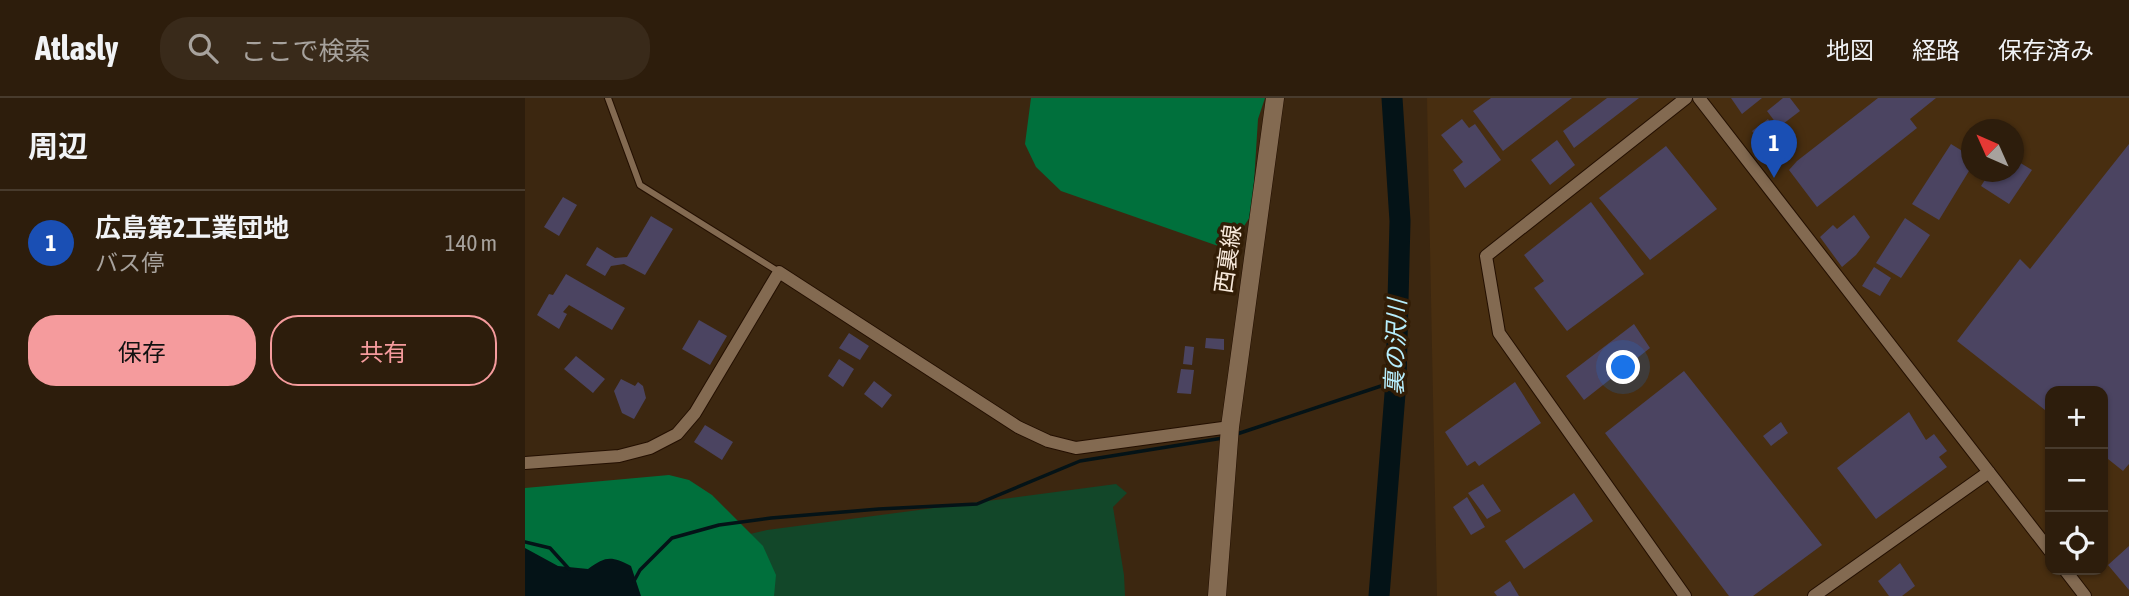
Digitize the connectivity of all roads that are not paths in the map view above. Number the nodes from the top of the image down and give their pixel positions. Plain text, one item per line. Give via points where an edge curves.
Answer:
1 (608, 98) edge
2 (1275, 98) edge
3 (1686, 98) edge
4 (1699, 98) edge
5 (779, 272) junction
6 (1230, 427) junction
7 (525, 463) edge
8 (1989, 472) junction
9 (2045, 545) edge
10 (2069, 575) edge
11 (1217, 596) edge
12 (1685, 596) edge
13 (1814, 596) edge
14 (2085, 596) edge

1 - 5 lane via 640,185
2 - 6 street, 西裏線
3 - 12 street via 1486,256 1499,333
4 - 8 street
5 - 6 street via 1018,427 1048,441 1076,448
5 - 7 street via 695,413 677,434 650,448 619,456
6 - 11 street, 西裏線
8 - 9 street
8 - 13 street
10 - 14 street

